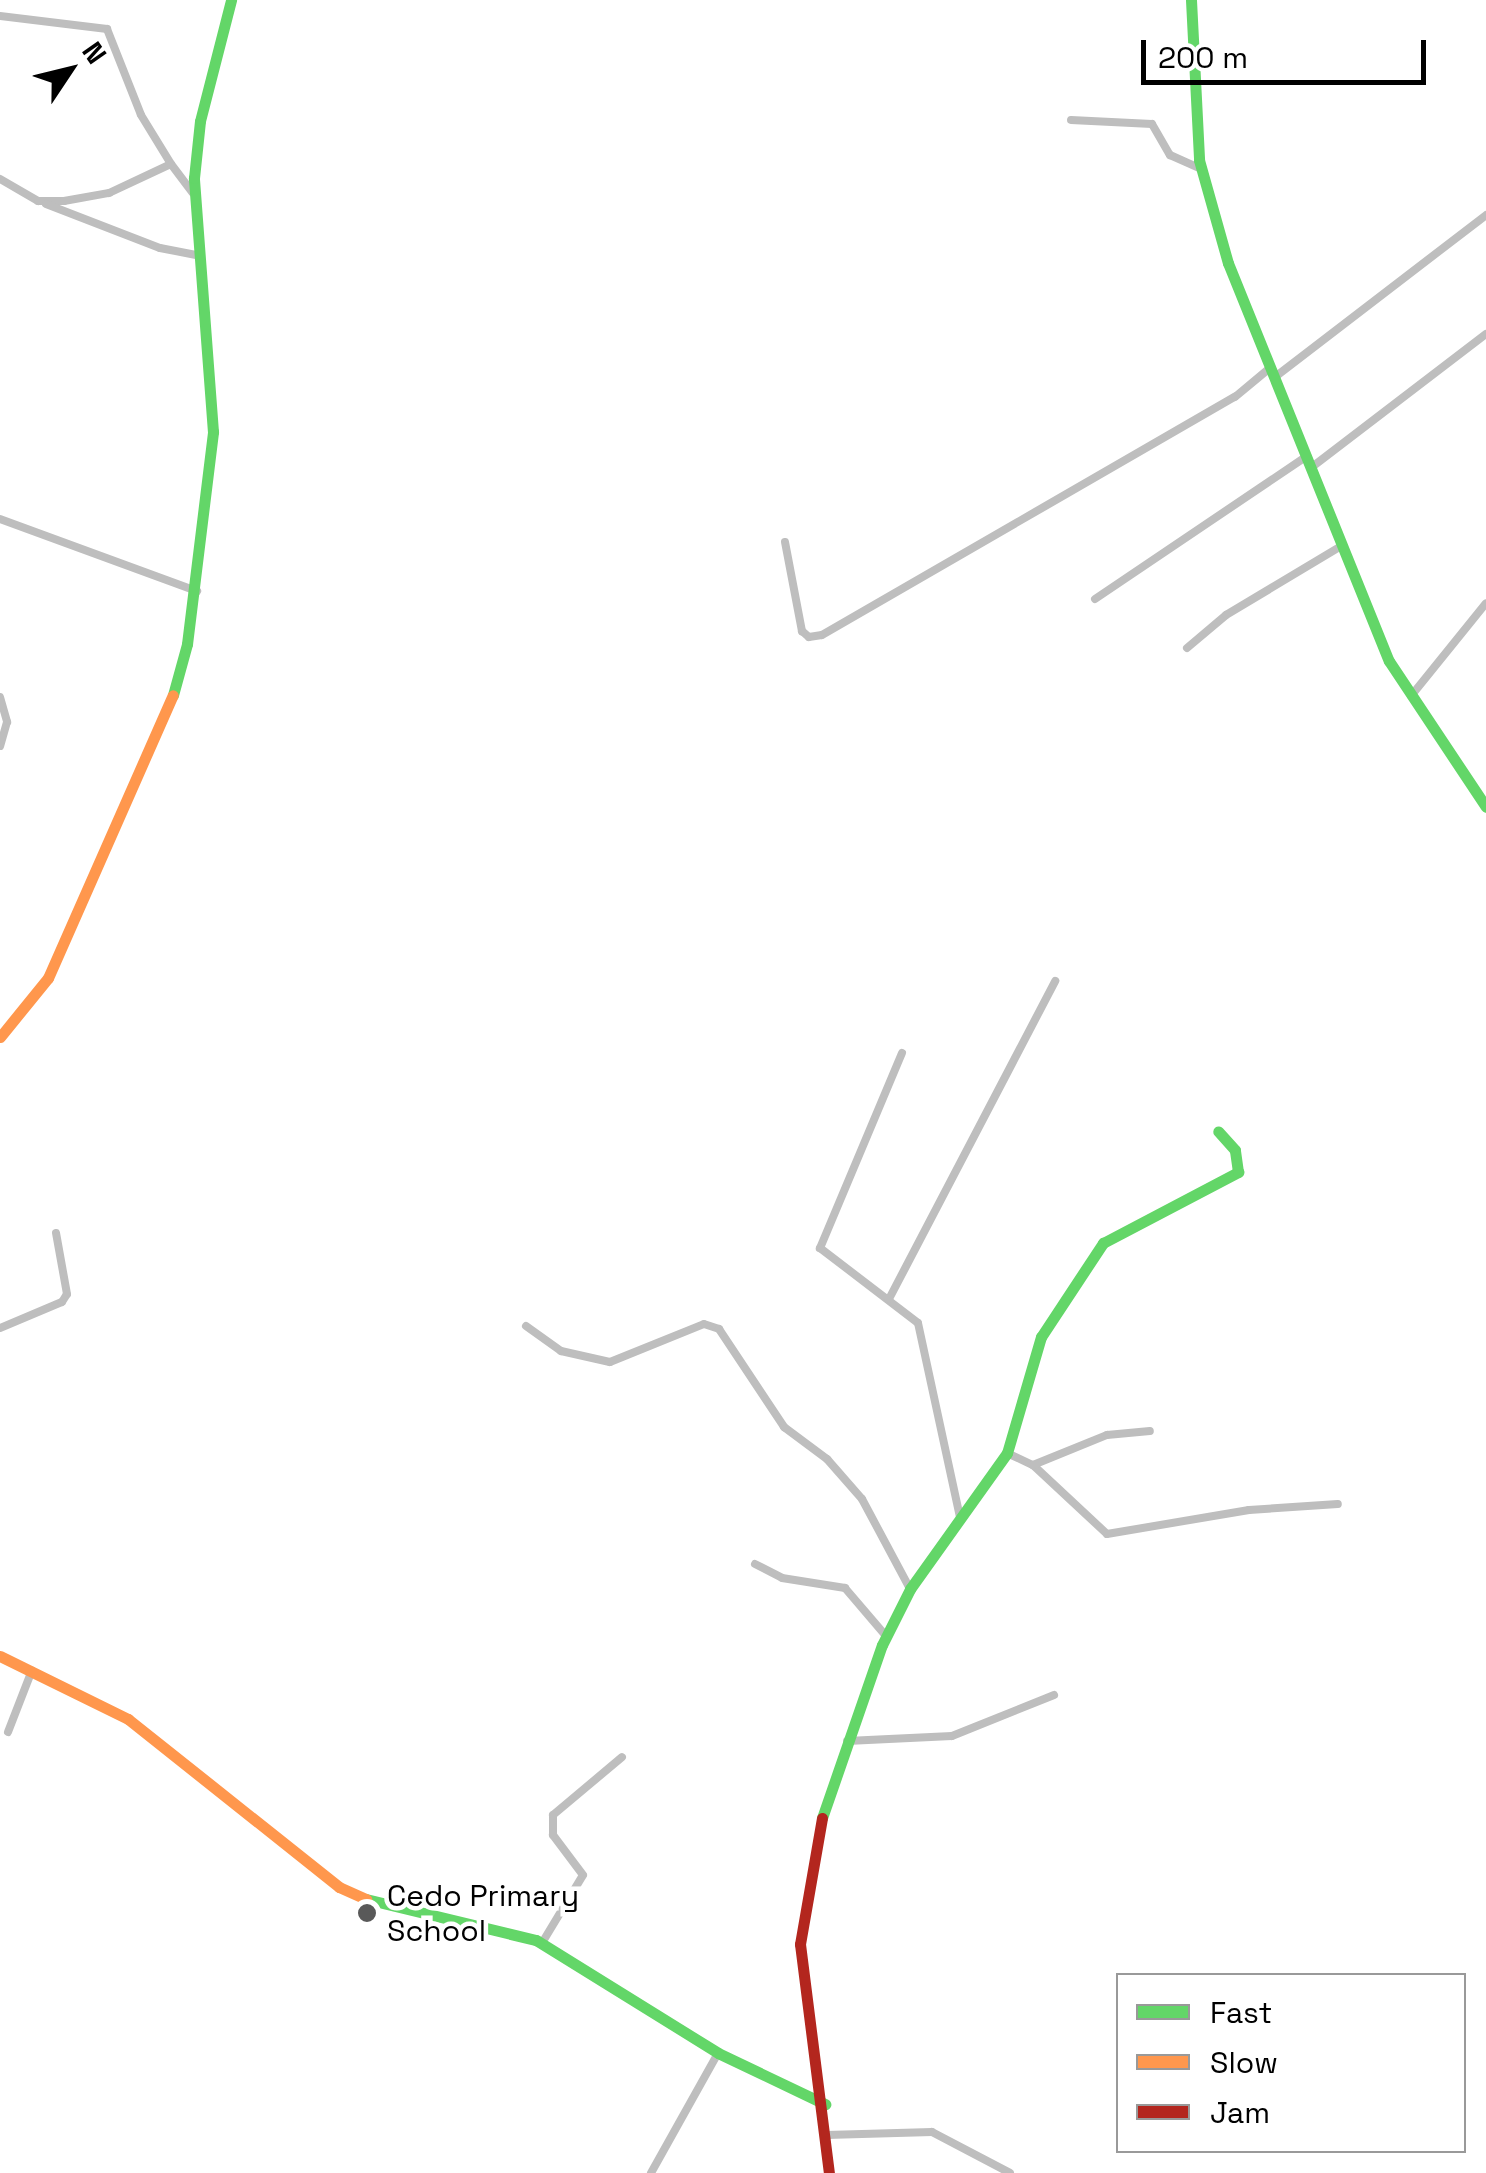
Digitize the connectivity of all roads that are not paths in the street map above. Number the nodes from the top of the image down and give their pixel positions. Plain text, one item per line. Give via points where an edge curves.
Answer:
1 (230, 0) edge
2 (1192, 0) edge
3 (0, 16) edge
4 (1070, 120) dead end
5 (172, 164) junction
6 (1201, 169) junction
7 (0, 179) edge
8 (194, 195) junction
9 (38, 200) junction
10 (1486, 215) edge
11 (198, 255) junction
12 (1486, 334) edge
13 (1273, 372) junction
14 (1309, 462) junction
15 (0, 519) edge
16 (784, 542) dead end
17 (1343, 545) junction
18 (196, 591) junction
19 (1095, 599) dead end
20 (1486, 603) edge
21 (1187, 648) dead end
22 (1411, 696) junction
23 (0, 697) edge
24 (0, 746) edge
25 (1486, 806) edge
26 (1055, 981) dead end
27 (0, 1037) edge
28 (902, 1053) dead end
29 (1218, 1131) dead end
30 (56, 1233) dead end
31 (889, 1298) junction
32 (526, 1326) dead end
33 (0, 1328) edge
34 (1150, 1432) dead end
35 (1006, 1453) junction
36 (1034, 1465) junction
37 (1338, 1504) dead end
38 (960, 1519) junction
39 (755, 1564) dead end
40 (910, 1589) junction
41 (886, 1636) junction
42 (0, 1656) edge
43 (32, 1670) junction
44 (1054, 1695) dead end
45 (8, 1732) dead end
46 (847, 1741) junction
47 (622, 1757) dead end
48 (542, 1943) junction
49 (718, 2053) junction
50 (825, 2104) junction
51 (827, 2134) junction
52 (651, 2173) edge
53 (829, 2173) edge
54 (1010, 2173) edge

1 - 8 street via 200,121
2 - 6 street
3 - 5 street via 108,28 140,115
4 - 6 street via 1146,122 1170,154
5 - 8 street
5 - 9 street via 108,193
6 - 13 street via 1218,235
7 - 9 street
8 - 11 street
9 - 11 street via 160,248
10 - 13 street
11 - 18 street via 214,432
12 - 14 street
13 - 14 street
13 - 16 street via 822,635 809,638 802,631
14 - 17 street
14 - 19 street
15 - 18 street
17 - 21 street via 1226,615
17 - 22 street via 1389,661
18 - 27 street via 169,712 134,796 43,988
20 - 22 street
22 - 25 street
23 - 24 street via 7,722
26 - 31 street
28 - 31 street via 820,1248
29 - 35 street via 1235,1150 1238,1172 1103,1243 1041,1337
30 - 33 street via 67,1294
31 - 38 street via 920,1329 920,1357
32 - 40 street via 561,1351 610,1362 704,1324 720,1329 784,1427 862,1499
34 - 36 street via 1107,1435
35 - 36 street
35 - 38 street
36 - 37 street via 1108,1534 1250,1510
38 - 40 street
39 - 41 street via 782,1578 845,1588
40 - 41 street
41 - 46 street
42 - 43 street
43 - 45 street
43 - 48 street via 128,1719 338,1887 378,1905
44 - 46 street via 952,1736
46 - 50 street via 822,1816 800,1944
47 - 48 street via 550,1820 553,1835 583,1876
48 - 49 street
49 - 50 street
49 - 52 street
50 - 51 street
51 - 53 street
51 - 54 street via 932,2132

